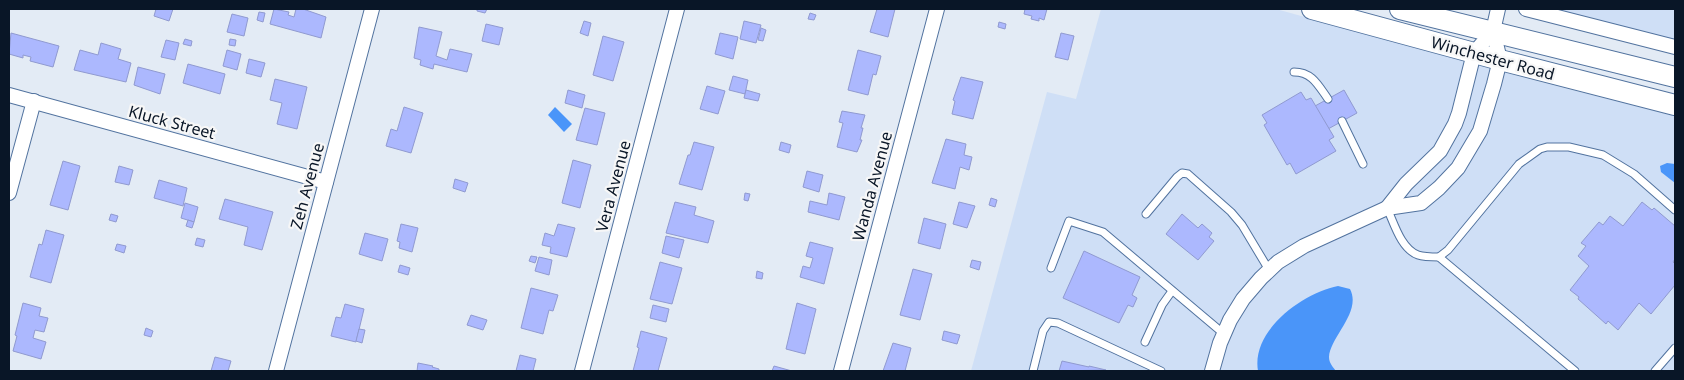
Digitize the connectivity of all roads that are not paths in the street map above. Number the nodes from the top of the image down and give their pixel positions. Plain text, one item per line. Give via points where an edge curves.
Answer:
1 (372, 9) edge
2 (677, 9) edge
3 (937, 9) edge
4 (1312, 9) edge
5 (1400, 9) edge
6 (1498, 9) edge
7 (1526, 9) edge
8 (1493, 31) junction
9 (1675, 47) edge
10 (1474, 53) junction
11 (1500, 60) junction
12 (1294, 72) dead end
13 (1675, 77) edge
14 (9, 95) edge
15 (1328, 99) dead end
16 (34, 102) junction
17 (1675, 105) edge
18 (1342, 121) dead end
19 (1363, 164) dead end
20 (326, 182) junction
21 (9, 193) edge
22 (1387, 208) junction
23 (1675, 210) edge
24 (1146, 214) dead end
25 (1438, 257) junction
26 (1051, 268) dead end
27 (1269, 270) junction
28 (1172, 291) junction
29 (1224, 334) junction
30 (1144, 342) dead end
31 (1675, 348) edge
32 (1157, 370) edge
33 (276, 371) edge
34 (582, 371) edge
35 (841, 371) edge
36 (1033, 371) edge
37 (1212, 371) edge
38 (1575, 371) edge
39 (1655, 371) edge

1 - 20 street, Zeh Avenue
2 - 34 street, Vera Avenue
3 - 35 street, Wanda Avenue
4 - 10 main road, Winchester Road
5 - 8 main road, Winchester Road
6 - 8 street
7 - 9 street
8 - 10 street
8 - 11 street
8 - 13 main road, Winchester Road
10 - 11 main road, Winchester Road
10 - 22 street via 1450,135 1440,151
11 - 17 main road, Winchester Road
11 - 22 street via 1485,118 1458,168 1421,202
12 - 15 lane via 1304,73 1315,80
14 - 16 street, Kluck Street
16 - 20 street, Kluck Street
16 - 21 street
18 - 19 lane
20 - 33 street, Zeh Avenue
22 - 25 lane via 1407,246 1416,254
22 - 27 street via 1297,250
23 - 25 lane via 1634,174 1603,155 1569,147 1548,147 1519,164 1448,250
24 - 27 lane via 1177,177 1182,173 1188,174 1242,225
25 - 38 lane
26 - 28 lane via 1069,221 1104,232
27 - 29 street via 1244,298
28 - 29 lane
28 - 30 lane
29 - 37 street
31 - 39 lane
32 - 36 lane via 1058,323 1049,322 1043,331

